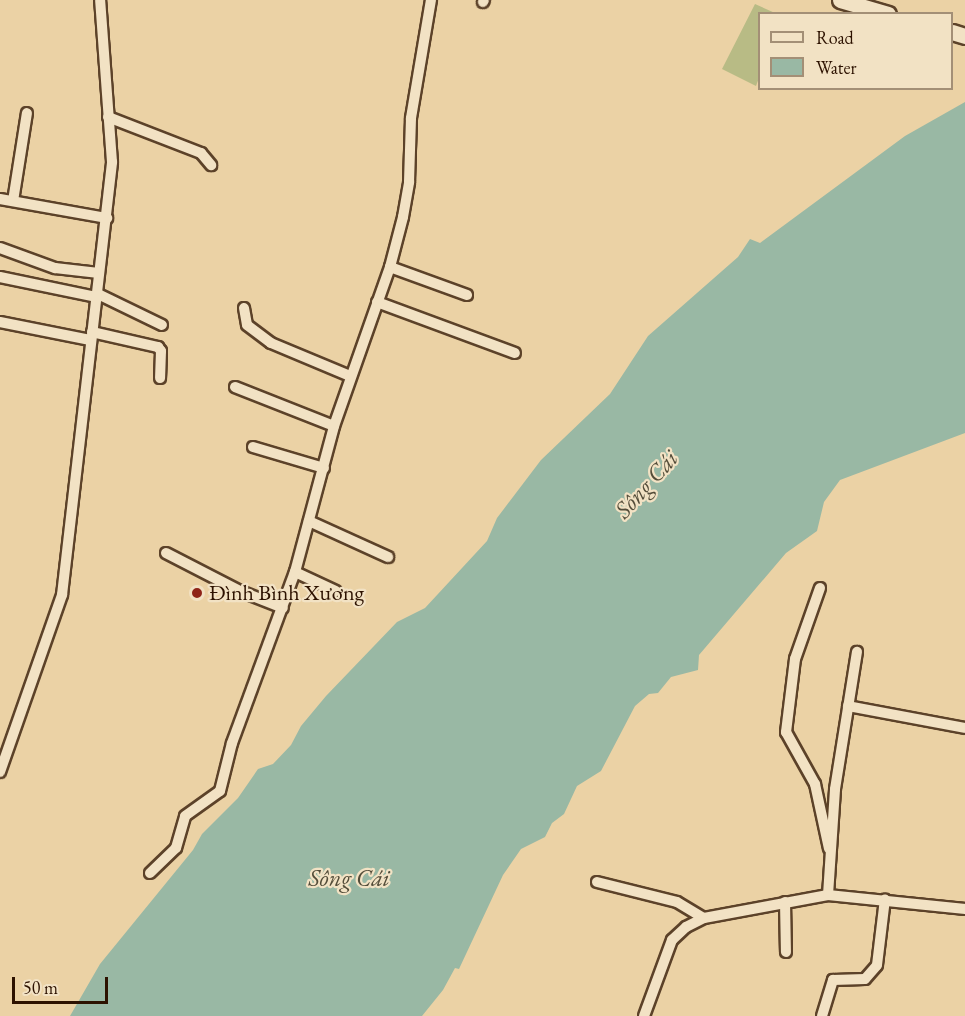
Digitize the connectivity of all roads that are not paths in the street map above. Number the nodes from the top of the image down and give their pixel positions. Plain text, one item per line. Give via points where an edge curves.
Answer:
1 (100, 0) edge
2 (431, 0) edge
3 (840, 0) edge
4 (881, 12) edge
5 (27, 113) dead end
6 (108, 117) junction
7 (211, 165) dead end
8 (0, 199) edge
9 (13, 201) junction
10 (106, 218) junction
11 (0, 248) edge
12 (390, 267) junction
13 (99, 273) junction
14 (0, 277) edge
15 (467, 295) dead end
16 (97, 296) junction
17 (377, 302) junction
18 (244, 308) dead end
19 (0, 322) edge
20 (162, 325) dead end
21 (91, 336) junction
22 (515, 352) dead end
23 (350, 376) junction
24 (160, 378) dead end
25 (235, 387) dead end
26 (334, 426) junction
27 (254, 447) dead end
28 (324, 468) junction
29 (309, 521) junction
30 (166, 553) dead end
31 (388, 557) dead end
32 (295, 572) junction
33 (820, 588) dead end
34 (336, 591) dead end
35 (283, 608) junction
36 (856, 652) dead end
37 (848, 706) junction
38 (965, 728) edge
39 (0, 772) edge
40 (829, 849) junction
41 (150, 873) dead end
42 (597, 882) dead end
43 (828, 896) junction
44 (885, 900) junction
45 (785, 902) junction
46 (965, 909) edge
47 (704, 918) junction
48 (786, 952) dead end
49 (644, 1016) edge
50 (822, 1016) edge

1 - 6 street
2 - 12 street via 411,118 409,182
3 - 4 street
5 - 9 street
6 - 7 street via 192,149
6 - 10 street via 111,162
8 - 9 street
9 - 10 street
10 - 13 street
11 - 13 street via 55,268
12 - 15 street
12 - 17 street
13 - 16 street
14 - 16 street
16 - 20 street
16 - 21 street
17 - 22 street
17 - 23 street
18 - 23 street via 248,325 271,343
19 - 21 street
21 - 24 street via 158,347
21 - 39 street via 62,595 52,634
23 - 26 street
25 - 26 street
26 - 28 street
27 - 28 street
28 - 29 street
29 - 31 street
29 - 32 street
30 - 35 street
32 - 34 street
32 - 35 street
33 - 40 street via 795,659 786,732 814,784
35 - 41 street via 232,743 220,790 185,816 176,848
36 - 37 street
37 - 38 street
37 - 40 street
40 - 43 street
42 - 47 street via 676,902
43 - 44 street
43 - 45 street
44 - 46 street
44 - 50 street via 877,965 865,979 833,980
45 - 47 street
45 - 48 street
47 - 49 street via 672,940

